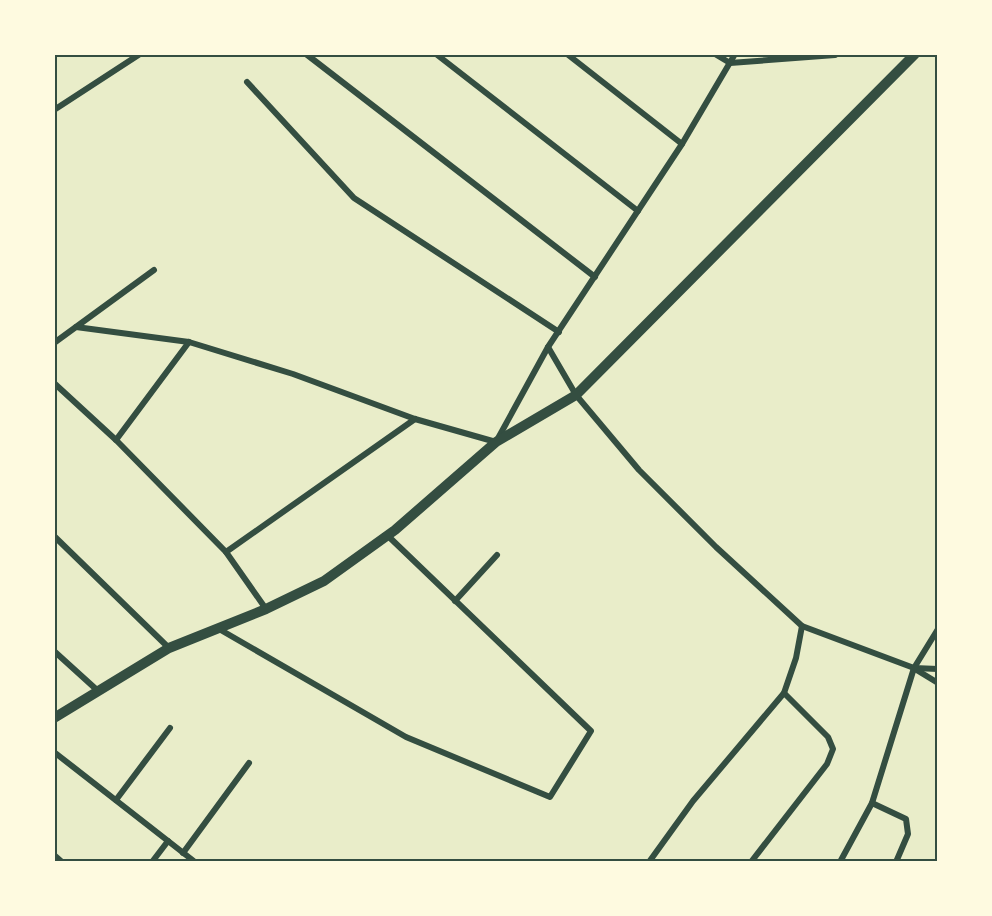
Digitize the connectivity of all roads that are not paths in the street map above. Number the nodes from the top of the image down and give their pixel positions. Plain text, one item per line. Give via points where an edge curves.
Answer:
1 (140, 54) edge
2 (306, 54) edge
3 (436, 54) edge
4 (567, 54) edge
5 (715, 54) edge
6 (735, 54) edge
7 (915, 54) edge
8 (835, 55) edge
9 (730, 63) junction
10 (247, 82) dead end
11 (54, 110) edge
12 (682, 144) junction
13 (638, 211) junction
14 (154, 270) dead end
15 (594, 277) junction
16 (76, 327) junction
17 (559, 332) junction
18 (189, 342) junction
19 (54, 343) edge
20 (548, 347) junction
21 (54, 383) edge
22 (576, 395) junction
23 (415, 419) junction
24 (116, 440) junction
25 (496, 442) junction
26 (387, 535) junction
27 (54, 536) edge
28 (226, 552) junction
29 (497, 555) dead end
30 (455, 601) junction
31 (266, 609) junction
32 (802, 626) junction
33 (218, 629) junction
34 (938, 629) edge
35 (169, 648) junction
36 (54, 651) edge
37 (914, 668) junction
38 (938, 669) edge
39 (938, 683) edge
40 (97, 690) junction
41 (784, 693) junction
42 (54, 718) edge
43 (170, 728) dead end
44 (54, 752) edge
45 (249, 763) dead end
46 (116, 800) junction
47 (872, 803) junction
48 (168, 841) junction
49 (183, 853) junction
50 (152, 862) edge
51 (195, 862) edge
52 (649, 862) edge
53 (751, 862) edge
54 (840, 862) edge
55 (896, 862) edge

1 - 11 street
2 - 15 street
3 - 13 street
4 - 12 street
5 - 9 street
6 - 9 street
7 - 22 street
8 - 9 street
9 - 12 street
10 - 17 street via 354,198
12 - 13 street
13 - 15 street
14 - 16 street
15 - 17 street
16 - 18 street
16 - 19 street
17 - 20 street
18 - 23 street via 293,374
18 - 24 street
20 - 22 street
20 - 25 street
21 - 24 street
22 - 25 street
22 - 32 street via 639,470
23 - 25 street
23 - 28 street
24 - 28 street
25 - 26 street
26 - 30 street
26 - 31 street via 324,581
27 - 35 street
28 - 31 street
29 - 30 street
30 - 33 street via 591,731 550,797 406,737
31 - 33 street
32 - 37 street
32 - 41 street
33 - 35 street
34 - 37 street
35 - 40 street
36 - 40 street
37 - 38 street
37 - 39 street
37 - 47 street
40 - 42 street
41 - 52 street via 693,801
41 - 53 street via 828,737 833,749 827,764
43 - 46 street
44 - 46 street
45 - 49 street
46 - 48 street
47 - 54 street
47 - 55 street via 906,819 908,834
48 - 49 street
48 - 50 street
49 - 51 street

